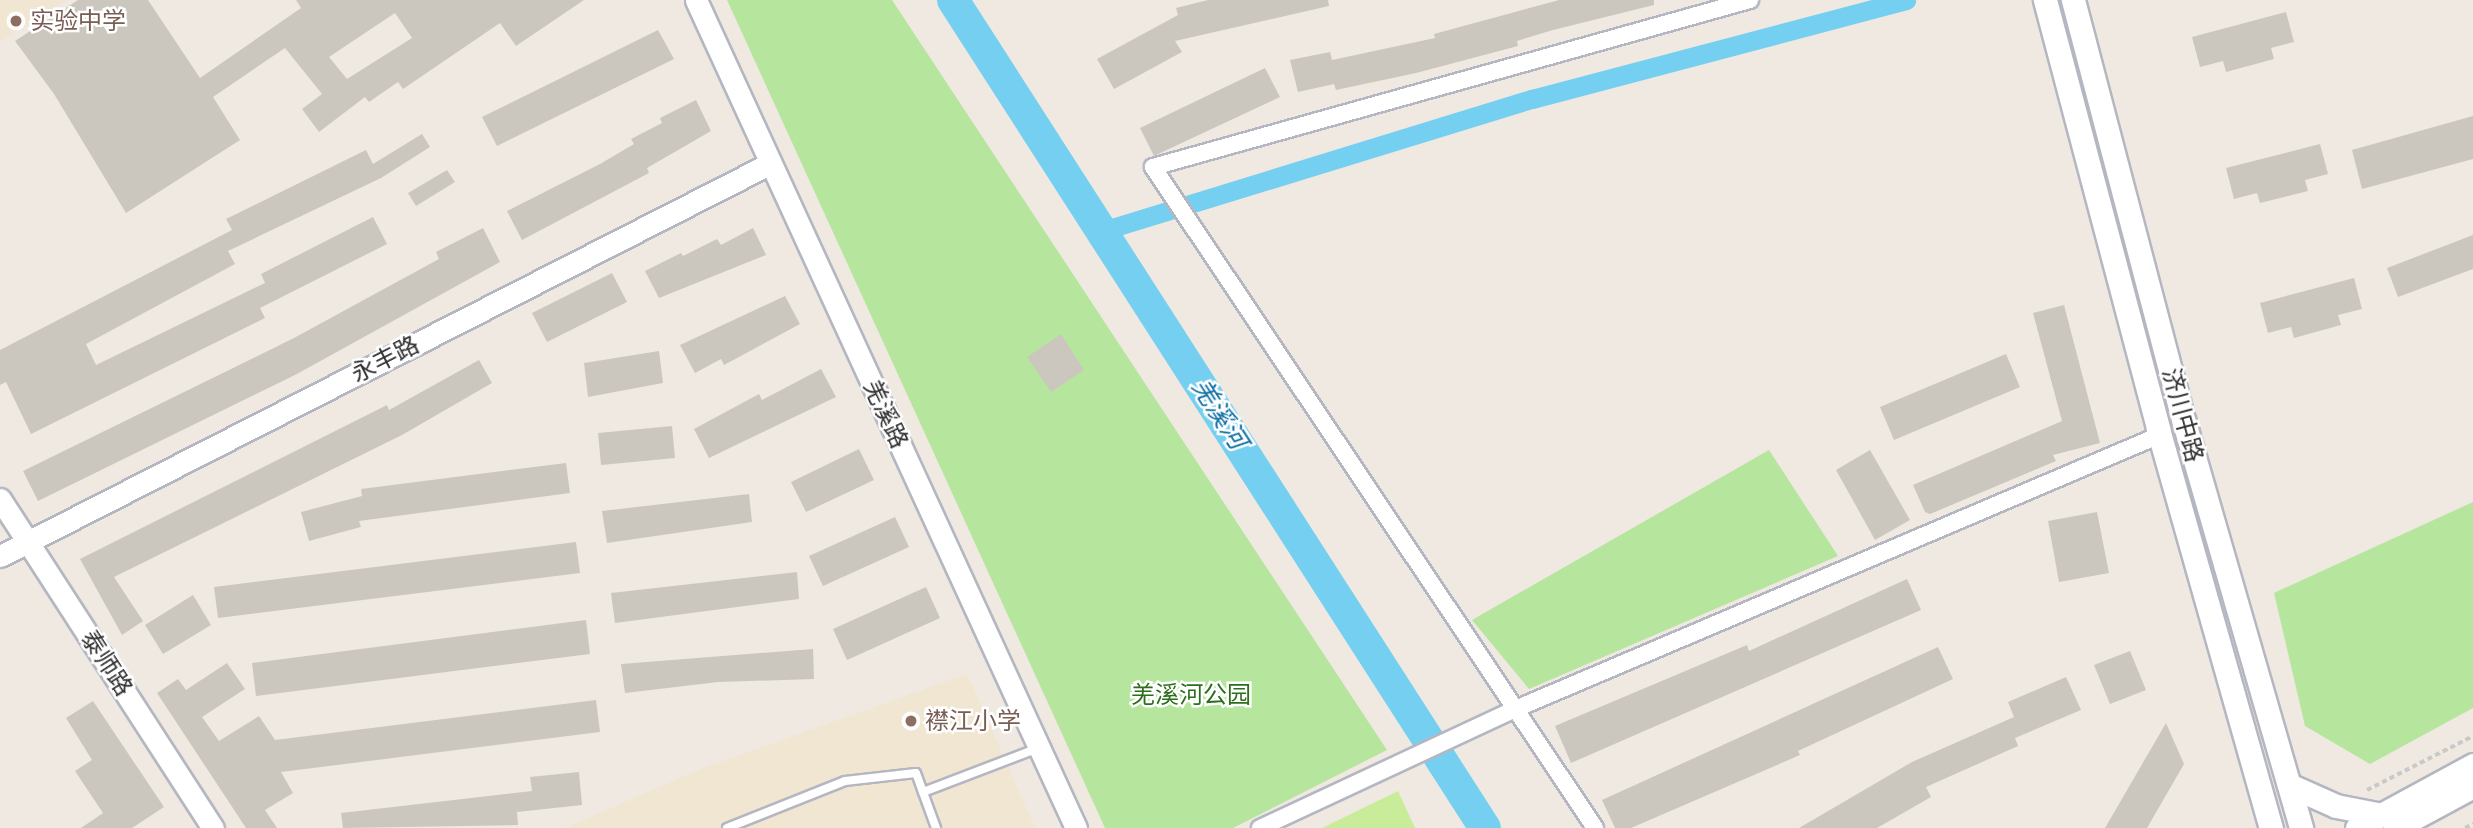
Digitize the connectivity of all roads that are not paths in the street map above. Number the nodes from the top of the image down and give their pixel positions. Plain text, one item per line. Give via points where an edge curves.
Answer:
1 (696, 0) edge
2 (1750, 0) edge
3 (2073, 1) edge
4 (2047, 6) edge
5 (771, 163) junction
6 (2160, 435) junction
7 (0, 499) edge
8 (28, 541) junction
9 (0, 556) edge
10 (1513, 710) junction
11 (1040, 748) junction
12 (2473, 765) edge
13 (2289, 785) junction
14 (2473, 786) edge
15 (923, 792) junction
16 (2388, 821) edge
17 (213, 828) edge
18 (727, 828) edge
19 (936, 828) edge
20 (1076, 828) edge
21 (1260, 828) edge
22 (1595, 828) edge
23 (2271, 828) edge
24 (2301, 828) edge
25 (2357, 828) edge

1 - 5 street, 羌溪路
2 - 10 street via 1153,167
3 - 13 main road, 济川中路 via 2184,422
4 - 6 main road, 济川中路
5 - 8 street, 永丰路
5 - 11 street, 羌溪路
6 - 10 street
6 - 23 main road, 济川中路
7 - 8 street, 泰师路
8 - 9 street, 永丰路
8 - 17 street, 泰师路
10 - 21 street
10 - 22 street
11 - 15 lane
11 - 20 street, 羌溪路
12 - 16 main road
13 - 16 main road via 2314,799
13 - 24 main road, 济川中路
14 - 16 main road
15 - 18 lane via 916,773 845,781
15 - 19 lane
16 - 25 main road

